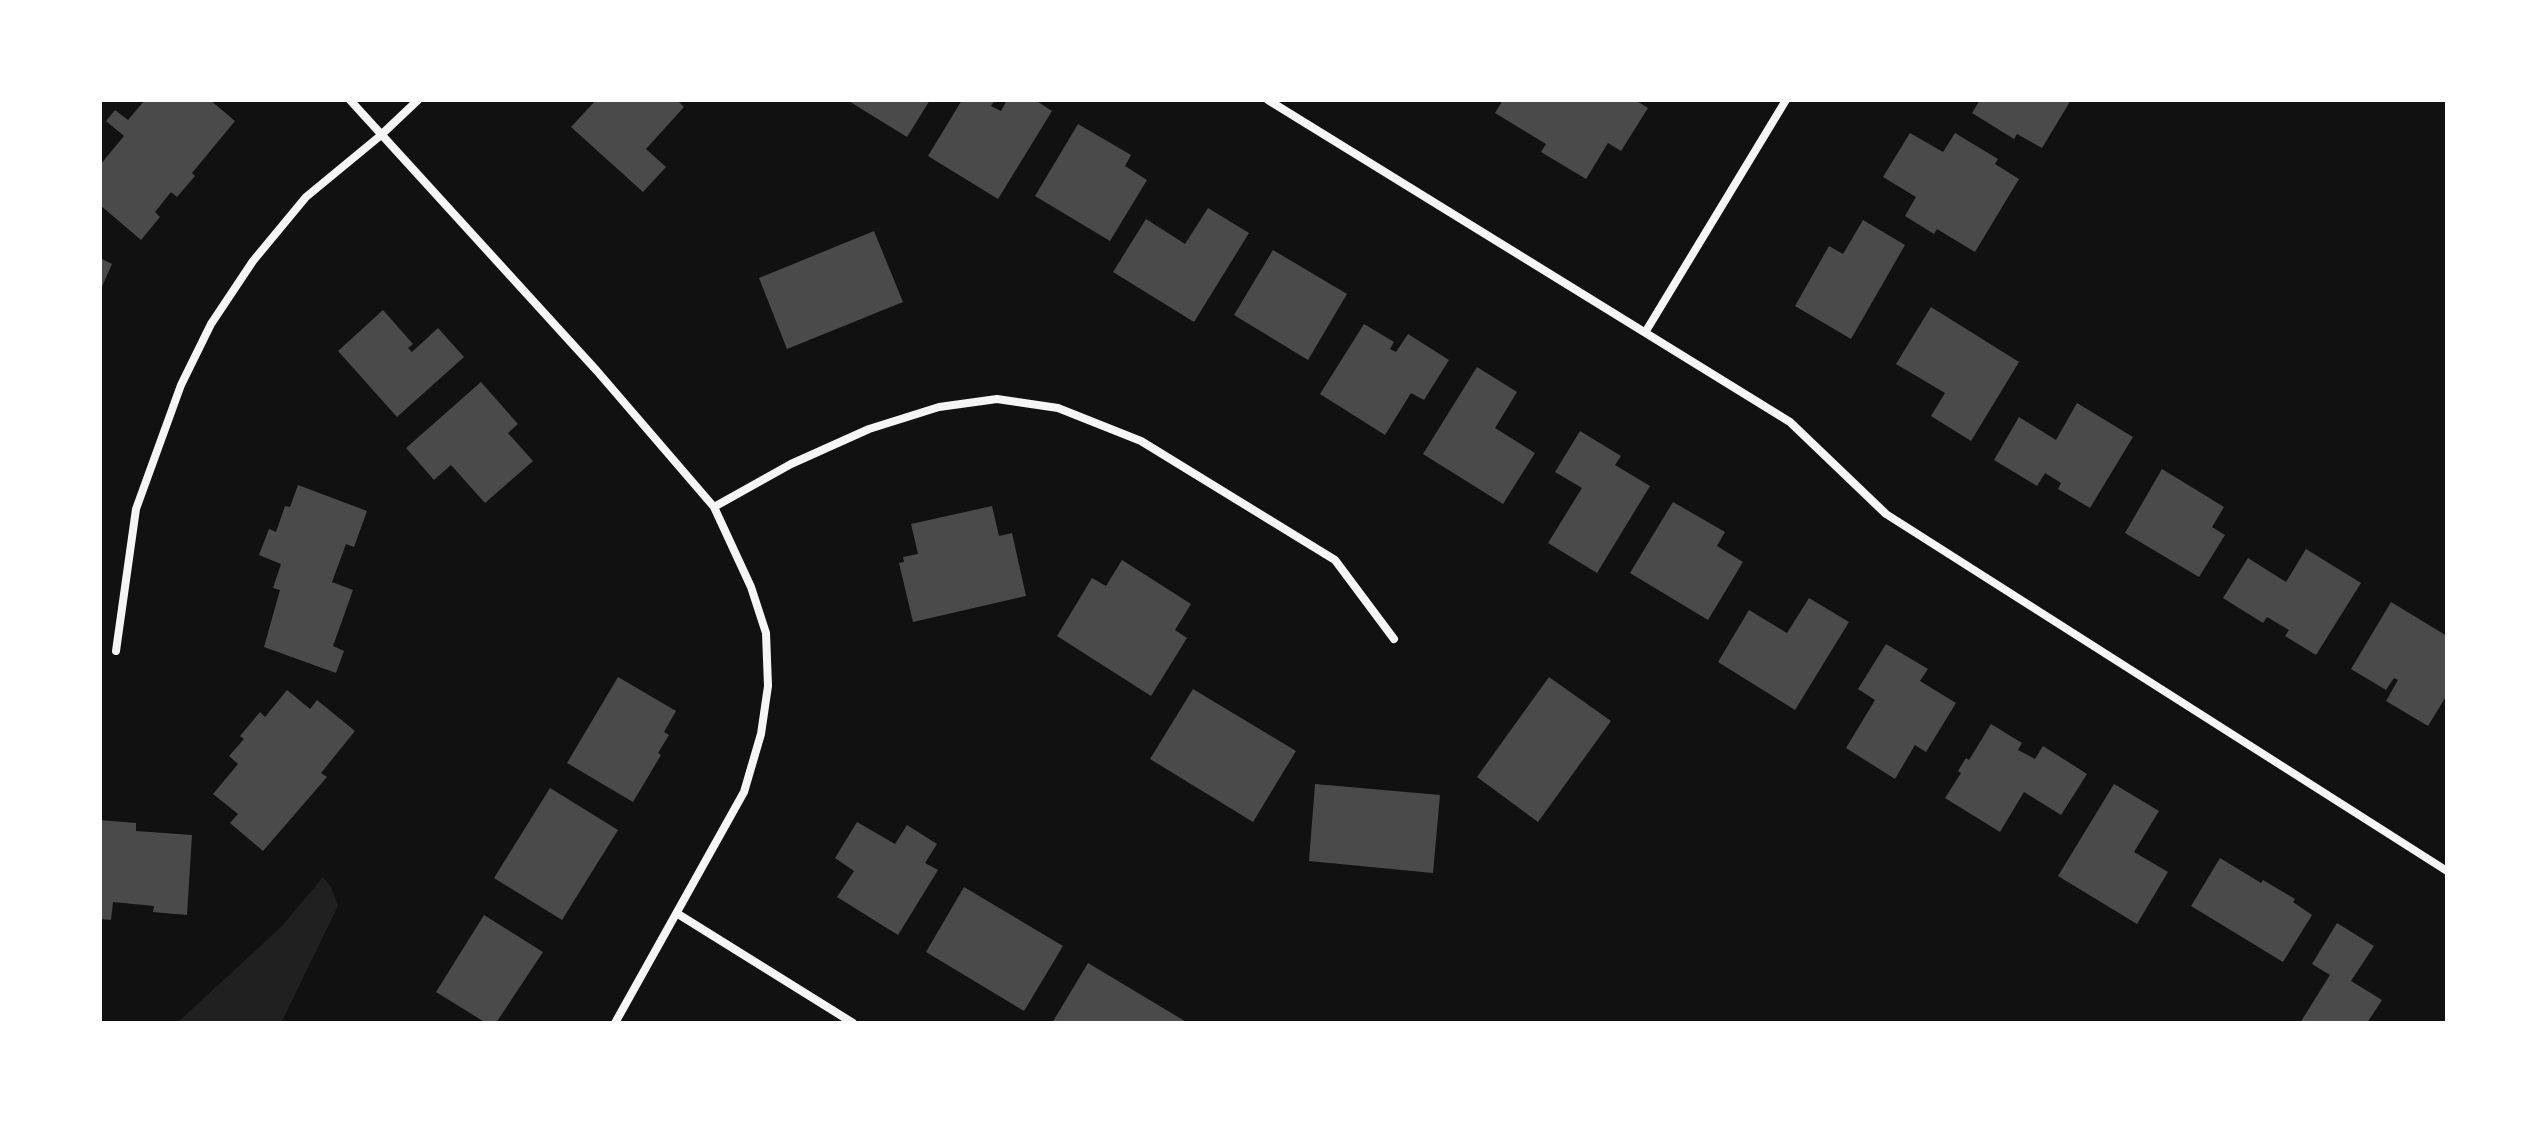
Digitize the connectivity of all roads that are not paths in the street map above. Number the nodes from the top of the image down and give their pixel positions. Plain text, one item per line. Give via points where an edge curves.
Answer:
1 (350, 100) edge
2 (418, 100) edge
3 (1268, 100) edge
4 (1786, 100) edge
5 (380, 136) junction
6 (1646, 331) junction
7 (714, 507) junction
8 (1394, 639) dead end
9 (116, 651) dead end
10 (2447, 871) edge
11 (678, 914) junction
12 (615, 1023) edge
13 (853, 1023) edge

1 - 5 street
2 - 5 street
3 - 6 street
4 - 6 street
5 - 7 street via 597,371
5 - 9 street via 306,197 253,261 211,324 181,385 136,509
6 - 10 street via 1790,422 1886,514
7 - 8 street via 869,429 939,407 997,399 1058,408 1141,441 1335,560
7 - 11 street via 766,633 768,686 744,792
11 - 12 street
11 - 13 street

